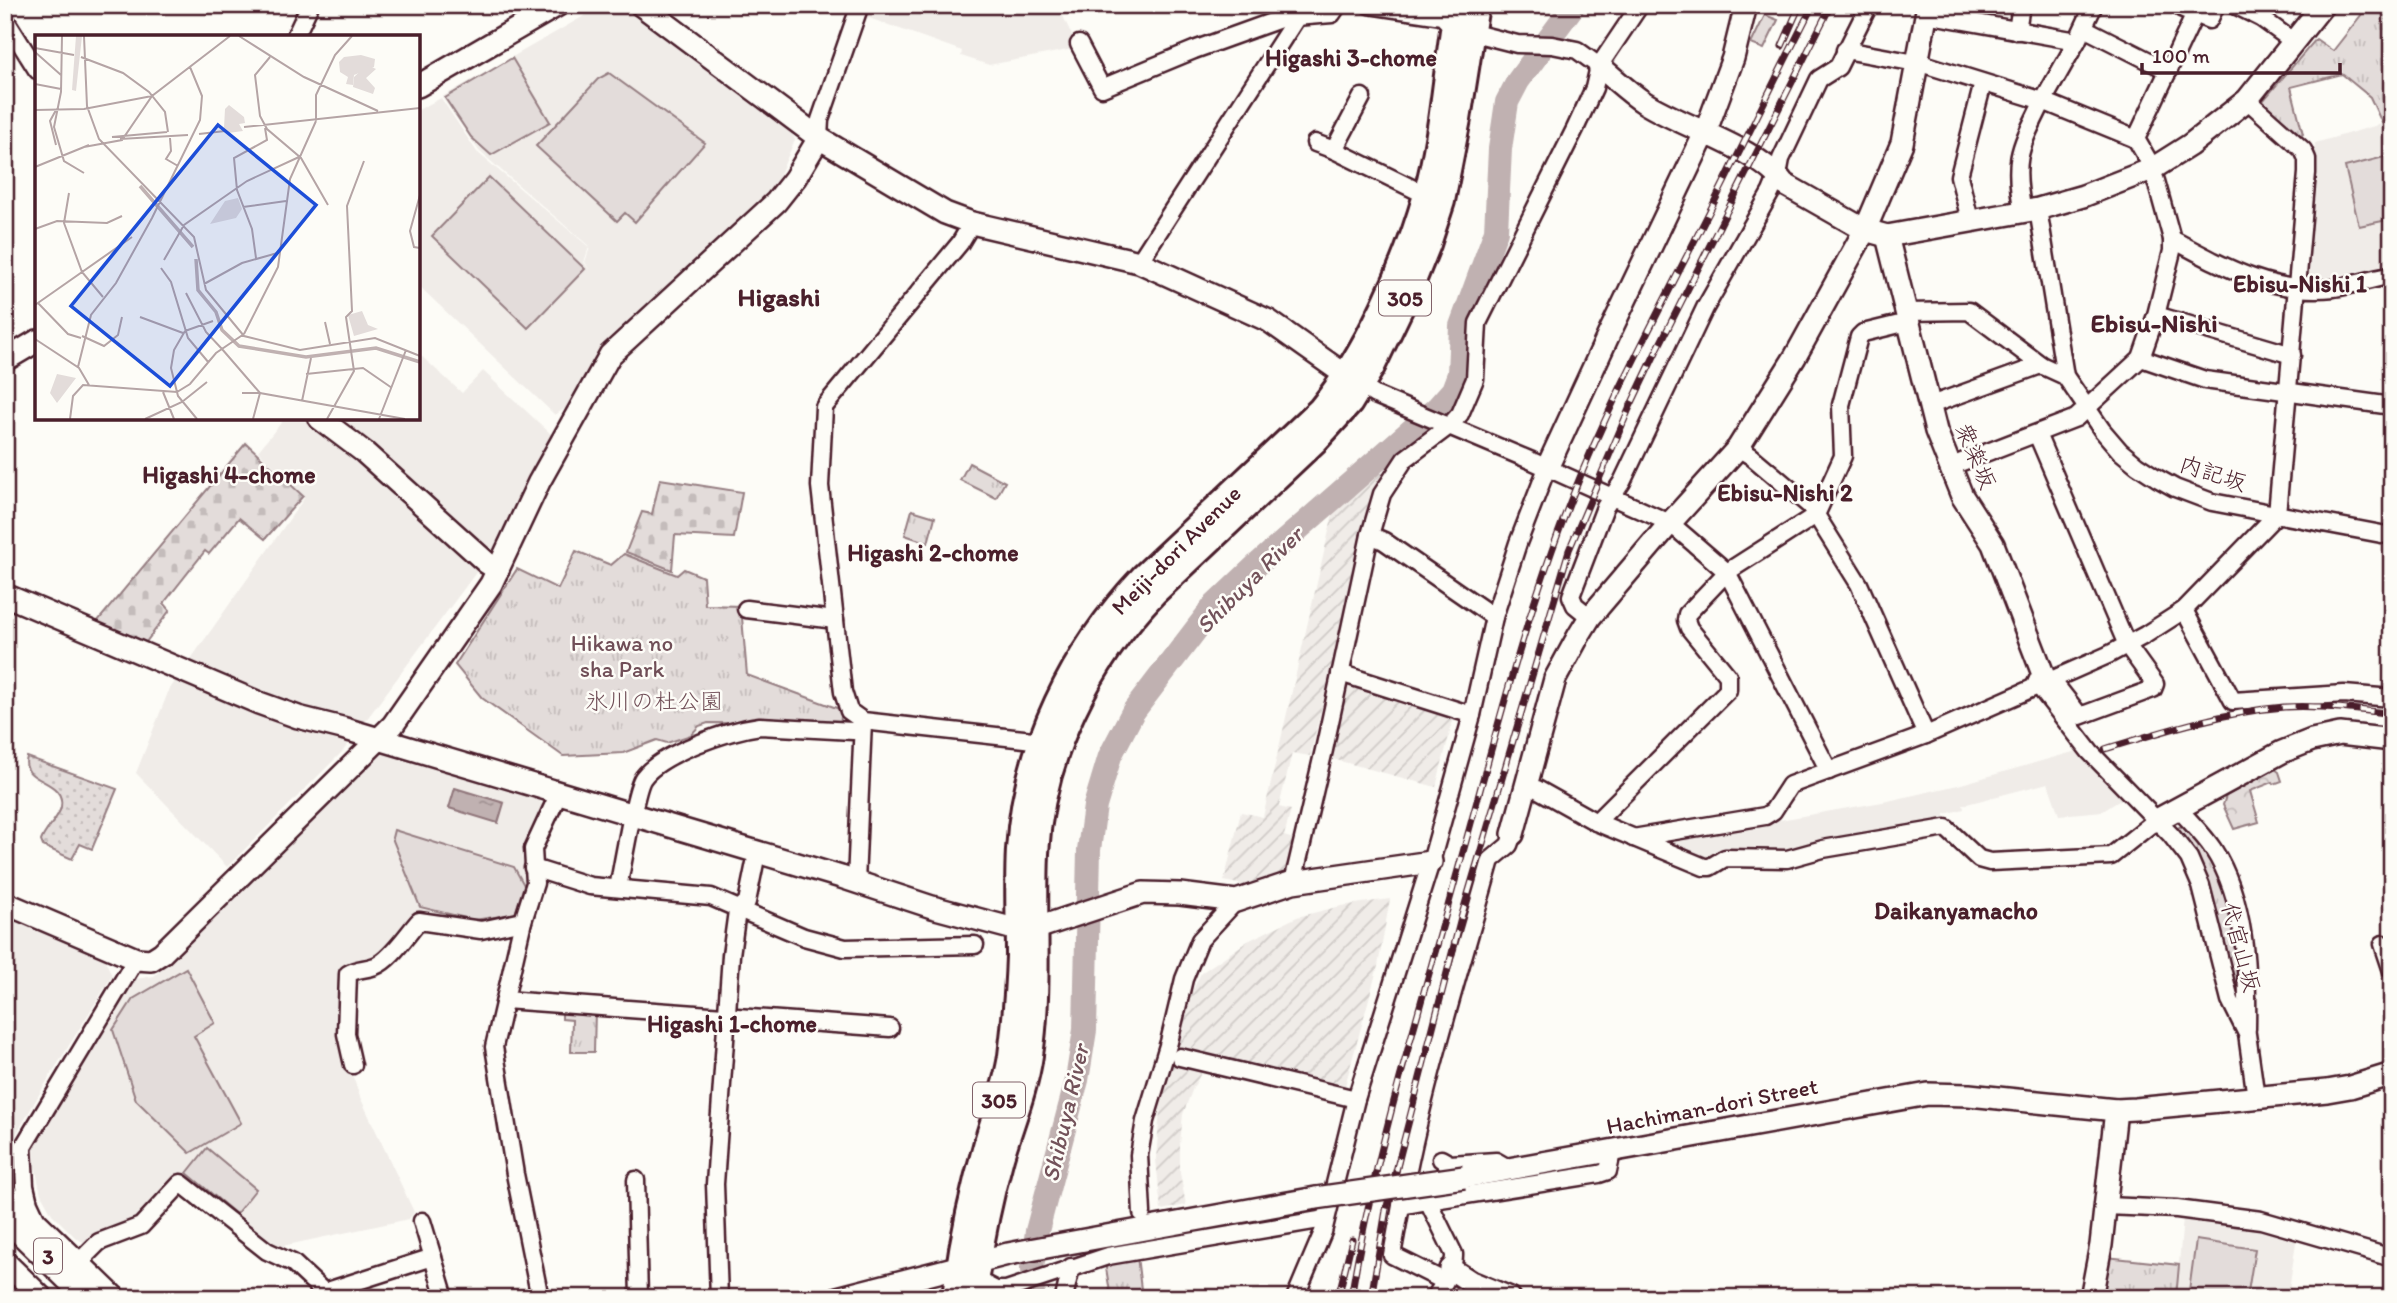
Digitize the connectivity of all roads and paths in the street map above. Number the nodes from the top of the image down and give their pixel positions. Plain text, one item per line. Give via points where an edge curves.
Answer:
1 (310, 5) edge
2 (558, 5) edge
3 (641, 5) edge
4 (860, 5) edge
5 (1338, 5) edge
6 (1369, 5) edge
7 (1476, 5) edge
8 (1640, 5) edge
9 (1746, 5) edge
10 (1869, 5) edge
11 (2021, 5) edge
12 (2094, 5) edge
13 (2216, 5) edge
14 (2235, 5) edge
15 (2323, 5) edge
16 (1927, 10) edge
17 (2189, 10) edge
18 (1297, 17) junction
19 (5, 19) edge
20 (1460, 22) edge
21 (2017, 31) junction
22 (296, 35) edge
23 (2081, 35) junction
24 (2294, 42) junction
25 (1079, 44) dead end
26 (1845, 50) junction
27 (1917, 63) junction
28 (1600, 66) junction
29 (35, 67) edge
30 (2169, 71) junction
31 (1983, 83) junction
32 (420, 85) edge
33 (1362, 97) dead end
34 (2247, 100) junction
35 (2043, 101) junction
36 (1705, 133) junction
37 (819, 138) junction
38 (2137, 139) junction
39 (1315, 143) dead end
40 (1334, 150) junction
41 (2152, 169) junction
42 (1778, 175) junction
43 (1426, 195) junction
44 (2030, 211) junction
45 (1970, 220) junction
46 (972, 223) junction
47 (1865, 230) junction
48 (1887, 236) junction
49 (2172, 239) junction
50 (1139, 262) junction
51 (2392, 275) edge
52 (2297, 289) junction
53 (2156, 315) junction
54 (1907, 317) junction
55 (35, 342) edge
56 (2292, 355) junction
57 (2141, 358) junction
58 (5, 360) edge
59 (2040, 365) junction
60 (2065, 376) junction
61 (1353, 381) junction
62 (2289, 391) junction
63 (1928, 406) junction
64 (2392, 406) edge
65 (2086, 408) junction
66 (322, 420) edge
67 (1445, 425) junction
68 (2038, 434) junction
69 (1738, 447) junction
70 (1949, 467) junction
71 (1547, 468) junction
72 (1612, 496) junction
73 (2277, 514) junction
74 (1816, 515) junction
75 (1670, 523) junction
76 (1370, 535) junction
77 (2392, 536) edge
78 (498, 570) junction
79 (1727, 572) junction
80 (5, 595) edge
81 (746, 609) dead end
82 (2184, 610) junction
83 (1494, 617) junction
84 (1590, 617) junction
85 (835, 620) junction
86 (2127, 645) junction
87 (1340, 673) junction
88 (2045, 682) junction
89 (2392, 698) edge
90 (1472, 715) junction
91 (863, 724) junction
92 (1926, 735) junction
93 (378, 740) junction
94 (2392, 740) edge
95 (1042, 741) junction
96 (1829, 771) junction
97 (1525, 786) junction
98 (559, 793) junction
99 (2178, 808) junction
100 (634, 815) junction
101 (2155, 821) junction
102 (1596, 822) junction
103 (1513, 834) joint
104 (1633, 838) junction
105 (757, 853) junction
106 (1432, 862) junction
107 (533, 868) junction
108 (856, 882) junction
109 (1293, 882) junction
110 (618, 888) junction
111 (1236, 901) junction
112 (5, 903) edge
113 (740, 908) junction
114 (523, 921) junction
115 (1026, 929) junction
116 (2383, 944) dead end
117 (975, 945) dead end
118 (136, 959) junction
119 (2392, 971) edge
120 (505, 1000) junction
121 (727, 1017) junction
122 (890, 1028) dead end
123 (2247, 1034) junction
124 (1180, 1057) dead end
125 (353, 1065) dead end
126 (2392, 1074) edge
127 (2256, 1098) junction
128 (1356, 1099) junction
129 (2116, 1110) junction
130 (1612, 1152) junction
131 (1441, 1159) dead end
132 (1512, 1170) junction
133 (636, 1180) dead end
134 (5, 1192) edge
135 (1428, 1201) junction
136 (1401, 1206) junction
137 (2106, 1206) junction
138 (1142, 1213) dead end
139 (5, 1214) edge
140 (1325, 1219) junction
141 (422, 1221) dead end
142 (40, 1225) junction
143 (5, 1235) edge
144 (433, 1257) junction
145 (2392, 1258) edge
146 (5, 1262) edge
147 (1070, 1267) junction
148 (85, 1269) junction
149 (1447, 1275) junction
150 (971, 1277) edge
151 (325, 1295) edge
152 (42, 1298) edge
153 (69, 1298) edge
154 (91, 1298) edge
155 (115, 1298) edge
156 (445, 1298) edge
157 (540, 1298) edge
158 (639, 1298) edge
159 (719, 1298) edge
160 (839, 1298) edge
161 (955, 1298) edge
162 (1064, 1298) edge
163 (1295, 1298) edge
164 (1435, 1298) edge
165 (1510, 1298) edge
166 (2091, 1298) edge

1 - 22 street
2 - 32 street
3 - 37 street
4 - 37 street via 820,121
5 - 18 street via 1332,14
6 - 20 street
7 - 20 main road, Meiji-dori Avenue / 305
8 - 28 street
9 - 36 street via 1734,58
10 - 26 street
11 - 21 street
12 - 23 street
13 - 17 street via 2209,20
14 - 24 street
15 - 24 street
16 - 21 street
16 - 27 street
17 - 30 street
18 - 25 street via 1283,18 1102,88
18 - 50 street
19 - 29 street
20 - 28 street via 1517,44 1577,50
20 - 43 main road, Meiji-dori Avenue / 305
20 - 61 main road, Meiji-dori Avenue / 305 via 1458,119 1442,201 1391,329
21 - 23 street
23 - 30 street
23 - 35 street
24 - 34 street
26 - 27 street
26 - 42 street via 1838,66 1819,79 1781,159
27 - 31 street
27 - 47 street via 1898,158
28 - 36 street via 1645,103
28 - 67 street via 1585,108 1478,323 1475,380 1460,414
30 - 38 street
31 - 35 street
31 - 45 street via 1959,176
33 - 40 street
34 - 41 street
34 - 52 street via 2303,150 2307,159
35 - 38 street
35 - 44 street via 2019,153 2018,169
36 - 42 street
36 - 71 street
37 - 46 street via 945,213
37 - 78 street via 776,202 610,355 539,482
38 - 41 street
39 - 40 street
40 - 43 street
41 - 44 street
41 - 49 street
42 - 47 street via 1784,184
42 - 72 street via 1705,308
43 - 61 main road, Meiji-dori Avenue / 305
44 - 45 street
44 - 60 street
45 - 48 street
46 - 50 street
46 - 85 street via 824,407 820,486
47 - 48 street
47 - 69 street
48 - 54 street, 衆楽坂
49 - 52 street via 2237,273
49 - 53 street
50 - 61 street via 1269,321
51 - 52 street via 2334,288
52 - 56 street
53 - 56 street
53 - 57 street
54 - 59 street via 1969,312
54 - 63 street, 衆楽坂
54 - 74 street via 1859,337 1841,405 1843,456
55 - 58 street
56 - 62 street
57 - 62 street via 2204,380
57 - 65 street
59 - 60 street
59 - 63 street
60 - 65 street, 内記坂
61 - 67 street
61 - 95 main road, Meiji-dori Avenue / 305 via 1117,606 1071,674
61 - 115 main road, Meiji-dori Avenue / 305 via 1350,403 1143,605 1094,671 1069,721 1044,798
62 - 64 street
62 - 73 street
63 - 70 street, 衆楽坂
65 - 68 street via 2076,418
65 - 73 street, 内記坂 via 2120,451 2175,488 2213,502
66 - 78 street
67 - 71 street
67 - 76 street via 1405,459 1382,494
68 - 70 street
68 - 86 street
69 - 74 street
69 - 75 street
70 - 88 street, 衆楽坂 via 1993,544
71 - 72 street
71 - 83 street
72 - 75 street
72 - 84 street via 1571,596
73 - 77 street, 内記坂
73 - 82 street
74 - 79 street
74 - 92 street via 1859,584
75 - 79 street
75 - 84 street
76 - 83 street
76 - 87 street
78 - 93 street
79 - 96 street
79 - 102 street via 1686,620 1728,676 1728,690
80 - 93 street via 259,703
81 - 85 street
82 - 86 street
82 - 89 street via 2232,701 2344,694
83 - 90 street
84 - 97 street via 1555,679
85 - 91 street via 843,692 849,711
86 - 88 street
86 - 88 street via 2153,689 2080,716
87 - 90 street
87 - 109 street
88 - 92 street
88 - 101 street, 代官山坂 via 2090,752
90 - 106 street
91 - 95 street
91 - 100 street via 853,731 760,726 680,751 643,778
91 - 108 street
92 - 96 street
93 - 98 street
93 - 118 street via 162,953 151,960
94 - 99 street via 2345,734 2320,737 2282,751
95 - 115 main road, Meiji-dori Avenue / 305 via 1021,822 1017,900
96 - 104 street via 1790,785 1765,816
97 - 102 street
97 - 103 street
98 - 100 street
98 - 107 street via 533,849
99 - 101 street
99 - 123 street via 2213,850 2235,902 2243,937
100 - 105 street
100 - 110 street
101 - 104 street via 2111,856 1990,862 1979,859 1946,828 1787,859 1725,858 1710,867
101 - 123 street, 代官山坂 via 2181,846 2196,872 2231,1000
102 - 104 street
103 - 136 street via 1509,845 1491,860 1434,1062
105 - 108 street
105 - 113 street via 747,902
106 - 109 street
106 - 128 street
107 - 110 street via 590,886
107 - 114 street via 535,883
108 - 115 street via 932,907
109 - 111 street
110 - 113 street via 711,897
111 - 115 street via 1150,892
111 - 138 street via 1199,940 1184,979 1145,1121 1139,1155
112 - 118 street
113 - 117 street via 804,937 845,948
113 - 121 street
114 - 120 street
114 - 125 street via 481,930 419,921 377,966 348,974 346,1034
115 - 150 main road, Meiji-dori Avenue / 305 via 1033,1020 1030,1056
116 - 119 street
118 - 142 street via 23,1147 25,1186
120 - 121 street
120 - 157 street via 494,1047
121 - 122 street
121 - 159 street via 715,1184
123 - 127 street, 代官山坂
124 - 128 street
126 - 127 street, Hachiman-dori Street via 2339,1090
127 - 129 street, Hachiman-dori Street
128 - 140 street
129 - 130 street, Hachiman-dori Street via 1928,1094
129 - 137 street
130 - 132 street, Hachiman-dori Street
130 - 135 street via 1608,1171 1599,1174
131 - 132 street via 1450,1164 1496,1161
132 - 150 street, Hachiman-dori Street, bridge via 1316,1198 1044,1247 1017,1253
133 - 158 street
134 - 142 street
135 - 136 street
135 - 149 street via 1454,1254
136 - 149 street via 1392,1255
137 - 145 street via 2261,1220
137 - 166 street
139 - 154 highway, 3
140 - 147 street via 1108,1256
140 - 163 street
141 - 144 street
142 - 148 street
143 - 153 highway, 3
144 - 151 street
144 - 156 street
146 - 152 street
147 - 150 street via 996,1290
147 - 162 street
148 - 151 street via 85,1256 99,1242 141,1226 181,1183 267,1251 293,1263
148 - 155 street
149 - 164 street
149 - 165 street
150 - 160 street
150 - 161 main road, Meiji-dori Avenue / 305

